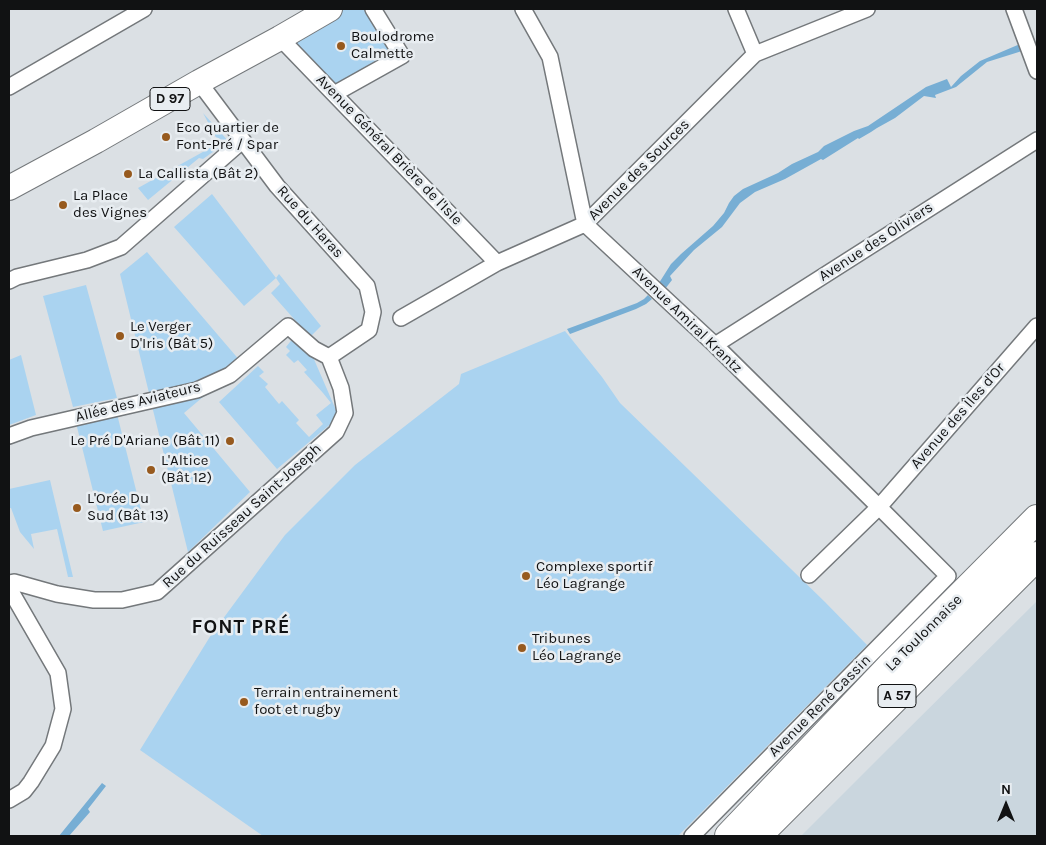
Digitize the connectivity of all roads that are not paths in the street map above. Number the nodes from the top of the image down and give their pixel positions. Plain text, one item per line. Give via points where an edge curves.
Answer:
1 (144, 9) edge
2 (329, 9) edge
3 (373, 9) edge
4 (523, 9) edge
5 (736, 9) edge
6 (867, 9) edge
7 (1014, 9) edge
8 (280, 38) junction
9 (755, 54) junction
10 (1037, 71) edge
11 (199, 82) junction
12 (9, 87) edge
13 (334, 94) junction
14 (1037, 140) edge
15 (242, 141) junction
16 (9, 188) edge
17 (585, 224) junction
18 (496, 263) junction
19 (9, 281) edge
20 (401, 318) dead end
21 (1037, 326) edge
22 (715, 345) junction
23 (329, 357) junction
24 (9, 436) edge
25 (879, 507) junction
26 (1037, 519) edge
27 (1037, 556) edge
28 (809, 575) dead end
29 (948, 576) joint
30 (9, 583) edge
31 (9, 588) edge
32 (9, 800) edge
33 (762, 802) junction
34 (692, 836) edge
35 (711, 836) edge
36 (729, 836) edge
37 (758, 836) edge

1 - 12 street
2 - 8 main road, D 97
3 - 13 street via 402,56
4 - 17 street via 550,57
5 - 9 street
6 - 9 street
7 - 10 street
8 - 11 main road, D 97
8 - 13 street, Avenue Général Brière de l'Isle
9 - 17 street, Avenue des Sources
11 - 15 street, Rue du Haras
11 - 16 main road, D 97
13 - 18 street, Avenue Général Brière de l'Isle
14 - 22 street, Avenue des Oliviers
15 - 19 street via 121,247 87,260
15 - 23 street, Rue du Haras via 277,186 367,286 372,312 369,330
17 - 18 street, Avenue des Sources
17 - 22 street, Avenue Amiral Krantz
18 - 20 street, Avenue des Sources
21 - 25 street, Avenue des Îles d'Or
22 - 25 street, Avenue Amiral Krantz
23 - 24 street, Allée des Aviateurs via 314,349 288,326 230,375 197,390 31,428
23 - 30 street, Rue du Ruisseau Saint-Joseph via 341,388 345,413 336,432 156,592 122,600 94,600
25 - 28 street, Avenue des Îles d'Or
25 - 29 street, Avenue Amiral Krantz
26 - 33 highway, La Toulonnaise / A 57
27 - 37 highway, La Toulonnaise / A 57
29 - 34 street, Avenue René Cassin
31 - 32 street via 58,673 62,709 53,746 31,782
33 - 35 highway via 739,808
33 - 36 highway, La Toulonnaise / A 57

